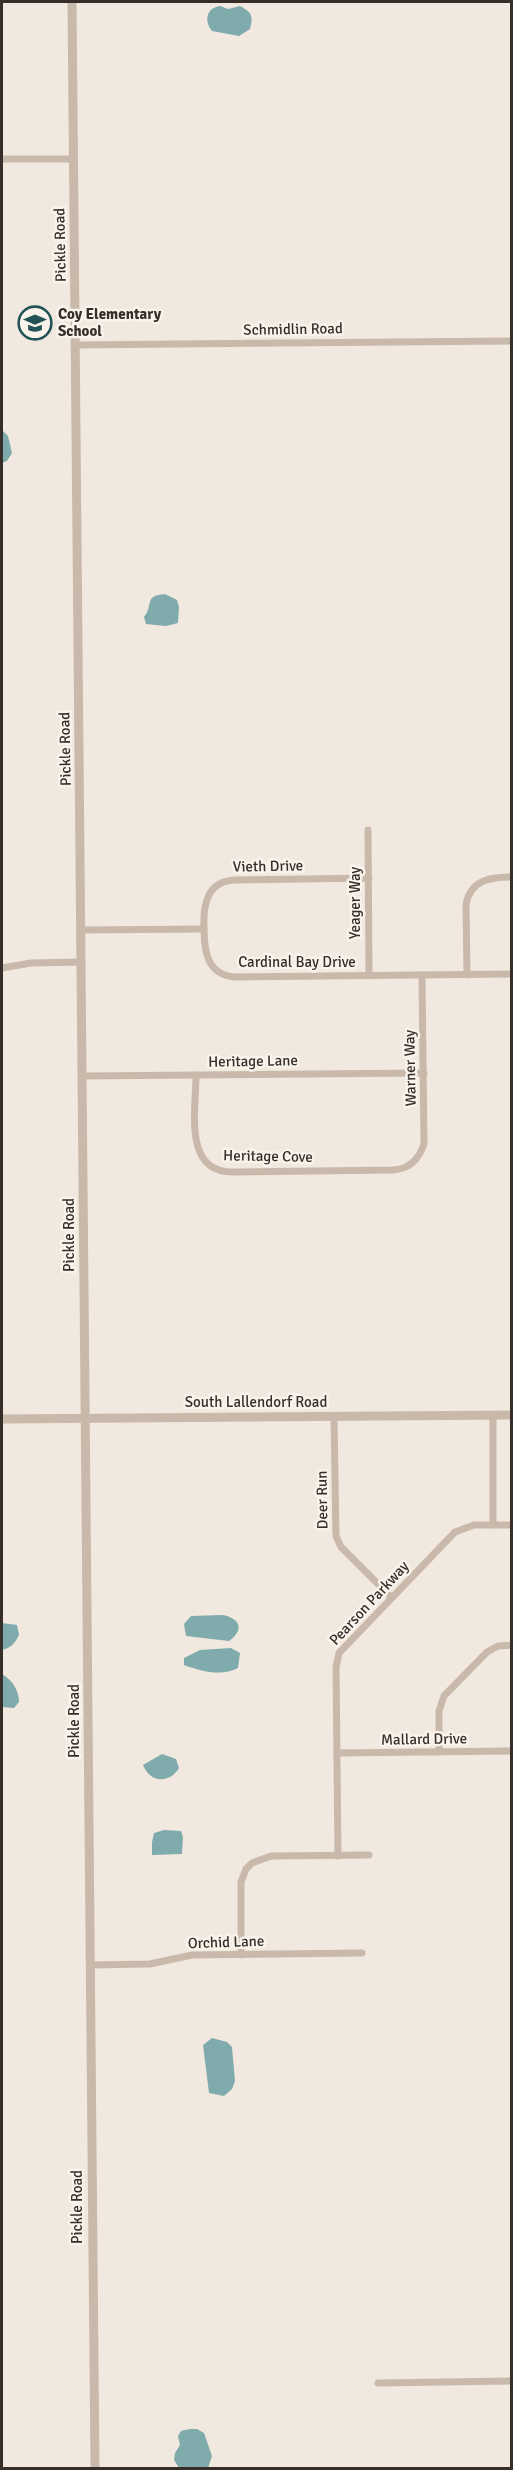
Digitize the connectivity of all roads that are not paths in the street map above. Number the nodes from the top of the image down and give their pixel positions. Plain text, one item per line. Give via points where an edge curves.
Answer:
1 (72, 2) edge
2 (2, 159) edge
3 (74, 159) junction
4 (512, 341) edge
5 (76, 345) junction
6 (368, 830) dead end
7 (512, 877) edge
8 (369, 878) junction
9 (204, 929) junction
10 (82, 930) junction
11 (82, 962) junction
12 (2, 968) edge
13 (512, 974) edge
14 (369, 975) junction
15 (422, 975) junction
16 (467, 975) junction
17 (423, 1073) junction
18 (196, 1075) junction
19 (82, 1076) junction
20 (418, 1158) joint
21 (493, 1415) junction
22 (512, 1415) edge
23 (334, 1417) junction
24 (2, 1419) edge
25 (85, 1419) junction
26 (493, 1525) junction
27 (512, 1525) edge
28 (392, 1597) junction
29 (512, 1645) edge
30 (512, 1751) edge
31 (440, 1752) junction
32 (337, 1753) junction
33 (369, 1855) dead end
34 (338, 1856) junction
35 (362, 1953) dead end
36 (241, 1954) junction
37 (91, 1965) junction
38 (512, 2381) edge
39 (378, 2383) dead end
40 (95, 2469) edge

1 - 3 street, Pickle Road
2 - 3 street
3 - 5 street, Pickle Road
4 - 5 street, Schmidlin Road
5 - 10 street, Pickle Road
6 - 8 street, Yeager Way
7 - 16 street via 485,879 469,894
8 - 9 street, Vieth Drive via 225,881 205,900
8 - 14 street, Yeager Way
9 - 10 street
9 - 14 street, Cardinal Bay Drive via 206,956 223,975
10 - 11 street, Pickle Road
11 - 12 street
11 - 19 street, Pickle Road
13 - 16 street, Cardinal Bay Drive
14 - 15 street, Cardinal Bay Drive
15 - 16 street, Cardinal Bay Drive
15 - 17 street, Warner Way
17 - 18 street, Heritage Lane
17 - 20 street, Warner Way via 424,1144
18 - 19 street, Heritage Lane
18 - 20 street, Heritage Cove via 197,1148 204,1161 215,1169 393,1170
19 - 25 street, Pickle Road
21 - 22 street, South Lallendorf Road
21 - 23 street, South Lallendorf Road
21 - 26 street
23 - 25 street, South Lallendorf Road
23 - 28 street, Deer Run via 336,1536 344,1550
24 - 25 street, South Lallendorf Road
25 - 37 street, Pickle Road
26 - 27 street, Pearson Parkway
26 - 28 street, Pearson Parkway via 457,1531
28 - 32 street, Pearson Parkway via 337,1656
29 - 31 street via 497,1646 487,1652 444,1696 439,1711
30 - 31 street, Mallard Drive
31 - 32 street, Mallard Drive
32 - 34 street, Pearson Parkway
33 - 34 street
34 - 36 street via 267,1856 246,1869 241,1882
35 - 36 street, Orchid Lane
36 - 37 street, Orchid Lane via 192,1955 150,1964
37 - 40 street, Pickle Road
38 - 39 street

